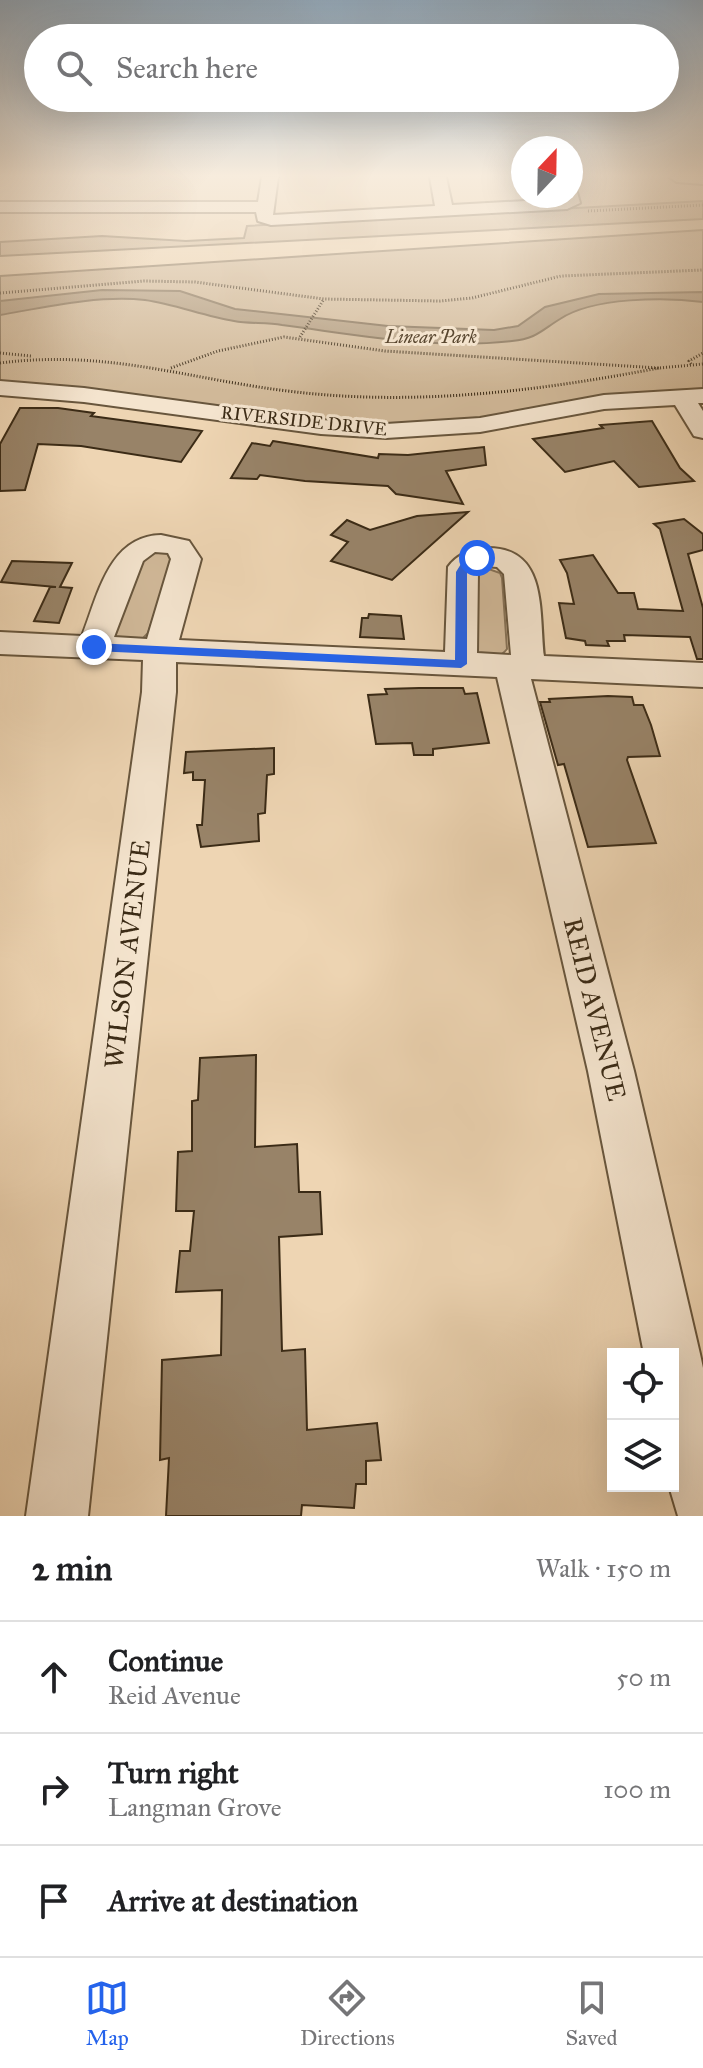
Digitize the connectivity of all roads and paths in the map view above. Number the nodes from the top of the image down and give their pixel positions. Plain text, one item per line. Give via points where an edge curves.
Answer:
1 (703, 270) edge
2 (0, 292) edge
3 (324, 299) junction
4 (300, 337) junction
5 (0, 353) edge
6 (703, 353) edge
7 (37, 357) junction
8 (0, 363) edge
9 (703, 364) edge
10 (692, 365) junction
11 (659, 368) junction
12 (170, 369) junction
13 (0, 388) edge
14 (692, 396) edge
15 (703, 431) edge
16 (0, 643) edge
17 (94, 647) junction
18 (160, 650) junction
19 (461, 664) junction
20 (520, 667) junction
21 (703, 675) edge
22 (671, 1348) edge
23 (679, 1389) edge
24 (703, 1502) edge
25 (57, 1516) edge

1 - 3 path via 561,276 440,301
2 - 3 path via 195,282
3 - 4 path
4 - 11 path via 385,351
4 - 12 path via 251,342
5 - 7 path
6 - 10 path via 689,361
7 - 8 path
7 - 12 path via 117,358
9 - 10 path
10 - 11 path
11 - 12 path via 515,392 397,398 298,393
13 - 14 street, RIVERSIDE DRIVE via 386,431 480,425 604,402
14 - 15 street
16 - 17 street
17 - 18 street
17 - 18 street, WILSON AVENUE via 133,553 165,543 179,547 186,559
18 - 19 street
18 - 25 street, WILSON AVENUE
19 - 20 street
19 - 20 street, REID AVENUE via 463,567 491,557 507,561 519,574
20 - 21 street
20 - 22 street, REID AVENUE
23 - 24 street

